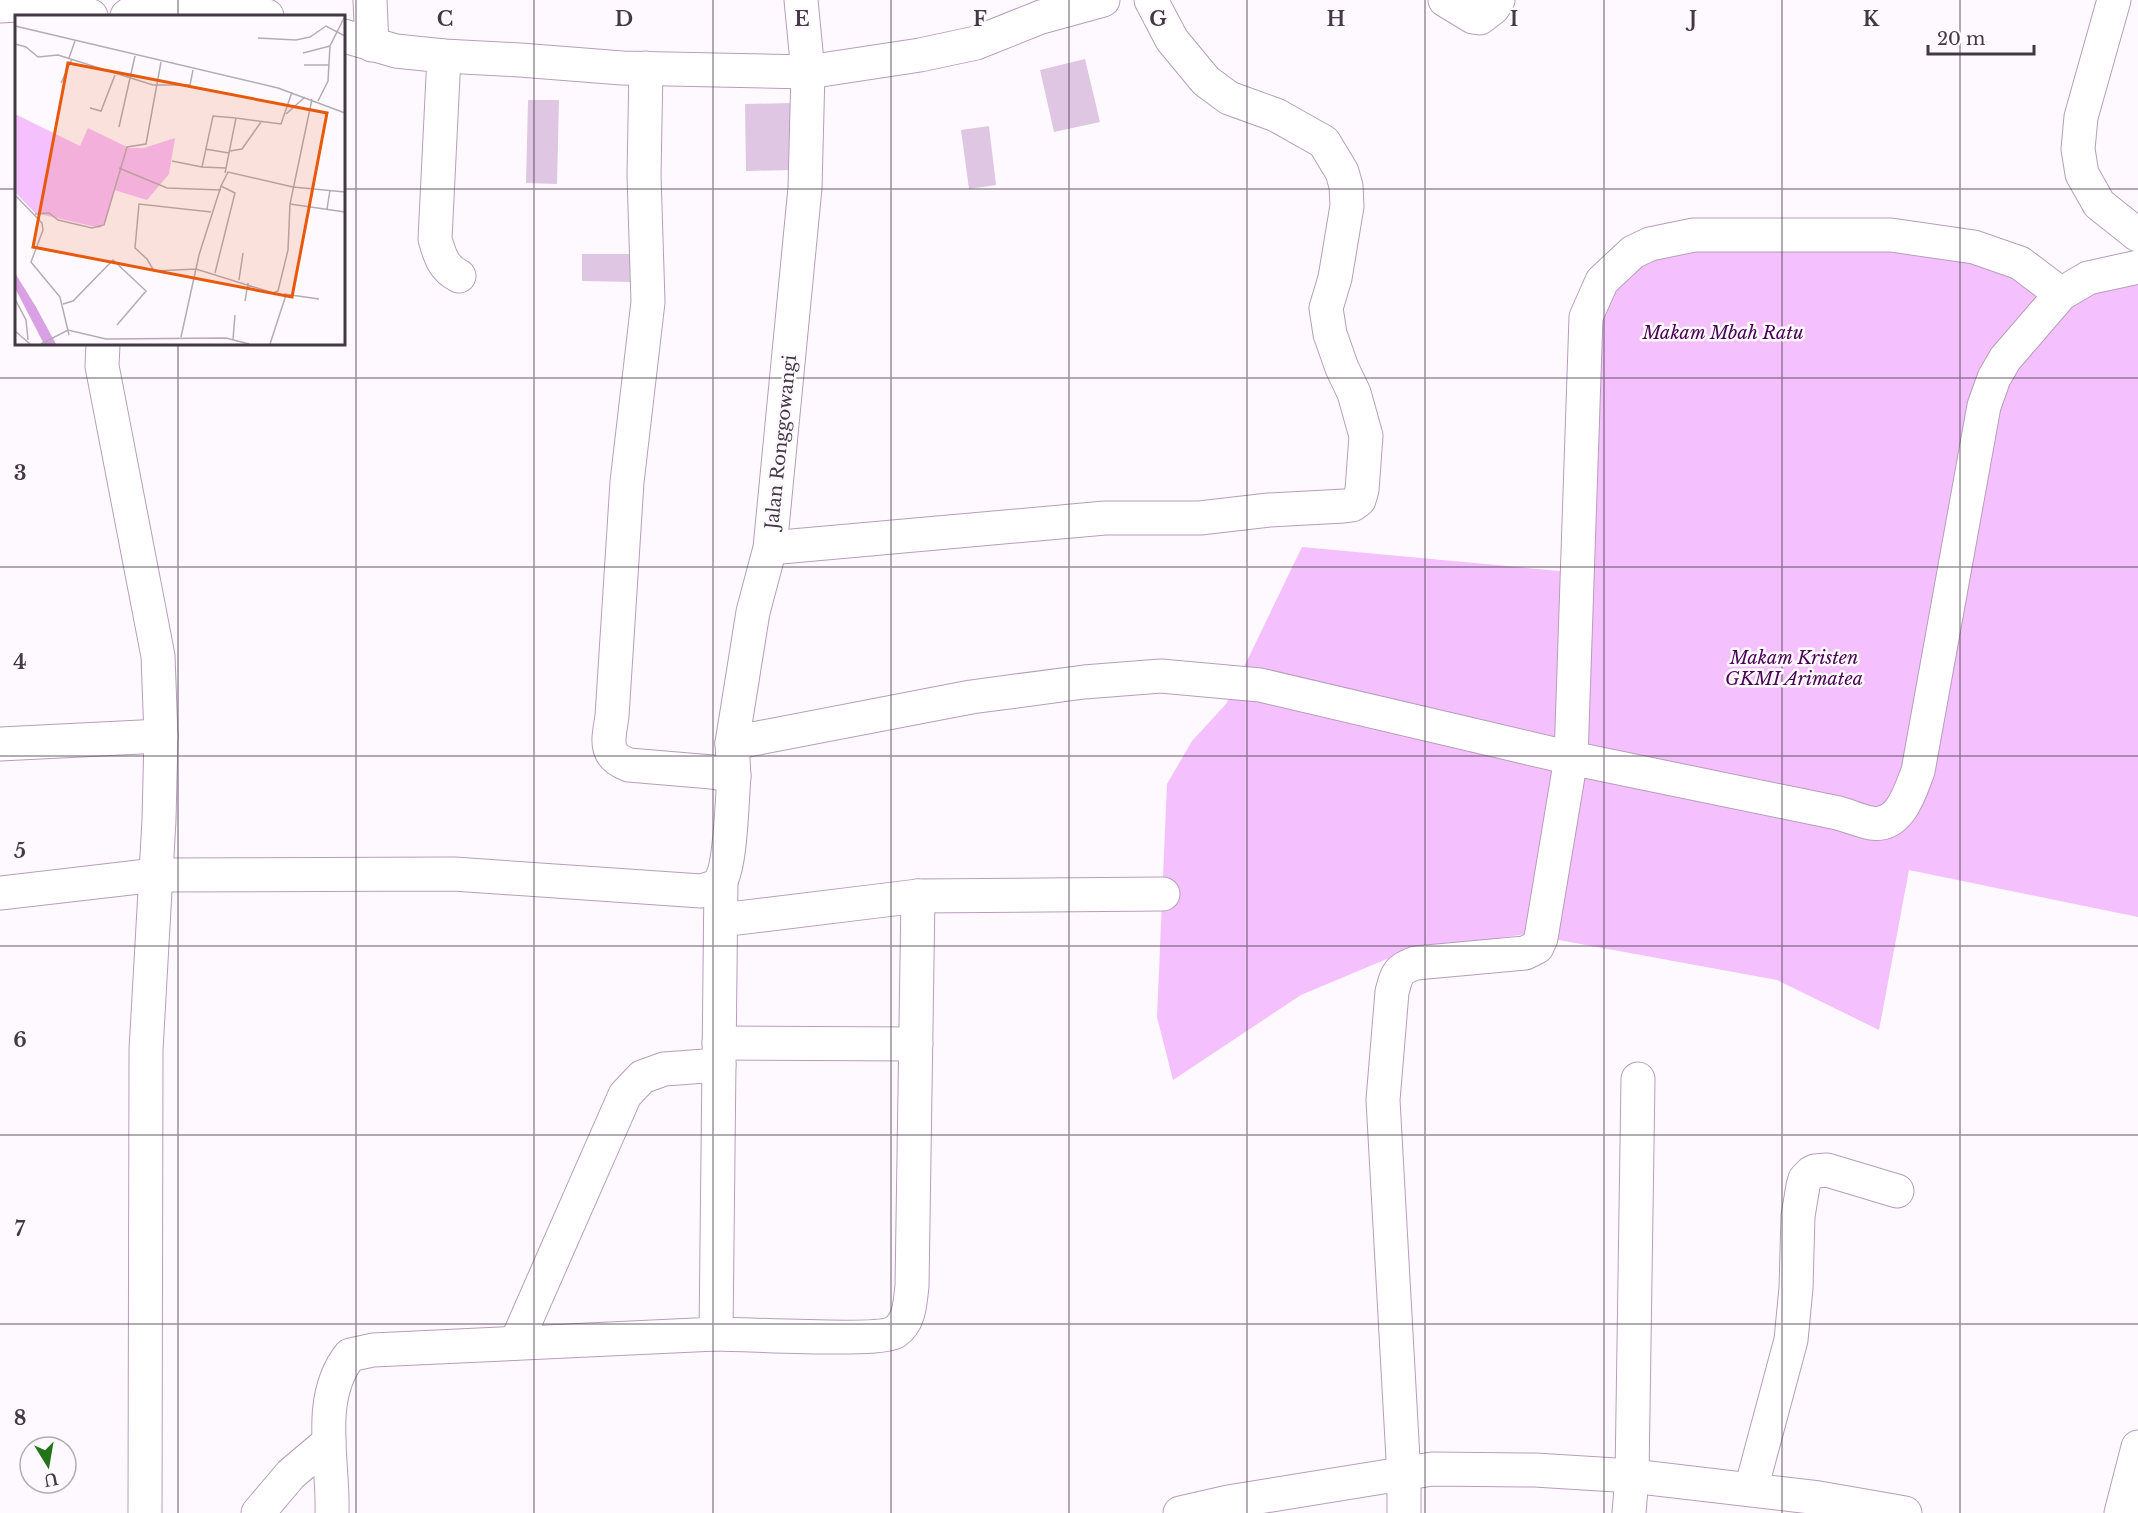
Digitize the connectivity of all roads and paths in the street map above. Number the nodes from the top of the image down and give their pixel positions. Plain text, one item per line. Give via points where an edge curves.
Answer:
1 (370, 0) edge
2 (801, 0) edge
3 (1103, 0) edge
4 (1151, 0) edge
5 (1445, 0) edge
6 (1498, 0) edge
7 (2114, 0) edge
8 (51, 2) edge
9 (0, 6) edge
10 (88, 15) edge
11 (128, 15) edge
12 (260, 15) edge
13 (358, 40) edge
14 (444, 56) junction
15 (646, 68) junction
16 (808, 72) junction
17 (2138, 235) edge
18 (2138, 267) edge
19 (459, 276) dead end
20 (2061, 294) junction
21 (103, 345) edge
22 (770, 548) junction
23 (161, 736) junction
24 (0, 744) edge
25 (732, 744) junction
26 (1571, 758) junction
27 (734, 776) junction
28 (156, 875) junction
29 (721, 881) junction
30 (0, 893) edge
31 (1163, 894) dead end
32 (918, 897) junction
33 (721, 920) junction
34 (916, 1044) junction
35 (719, 1054) junction
36 (1638, 1079) dead end
37 (1897, 1191) dead end
38 (716, 1334) junction
39 (516, 1343) junction
40 (329, 1442) junction
41 (2138, 1447) edge
42 (1404, 1472) junction
43 (1632, 1476) junction
44 (1751, 1489) junction
45 (145, 1513) edge
46 (258, 1513) edge
47 (332, 1513) edge
48 (1180, 1513) edge
49 (1404, 1513) edge
50 (1629, 1513) edge
51 (1905, 1513) edge
52 (2121, 1513) edge

1 - 13 street
2 - 16 street, Jalan Ronggowangi
3 - 16 street via 1041,17 975,43
4 - 22 street via 1172,40 1206,81 1229,98 1276,115 1324,142 1342,172 1347,206 1326,308 1329,334 1354,393 1366,436 1359,500 1344,507 1200,518 1105,518
5 - 6 street via 1480,18
7 - 17 street via 2081,117 2078,149 2082,174 2098,204
8 - 9 street
8 - 10 street
11 - 12 street via 155,0
13 - 14 street via 396,51
14 - 15 street
14 - 19 street via 435,239 444,265
15 - 16 street
15 - 27 street via 648,302 627,482 609,742 611,754 628,765
16 - 22 street, Jalan Ronggowangi via 805,188
18 - 20 street via 2088,278
20 - 26 street via 2005,359 1984,406 1918,771 1904,805 1890,820 1873,823
20 - 26 street via 2020,263 1974,247 1891,235 1694,235 1668,239 1633,252 1602,281 1586,317
21 - 23 street via 102,366 158,656
22 - 25 street, Jalan Ronggowangi via 753,612
23 - 24 street
23 - 28 street
25 - 26 street via 971,697 1161,676 1260,685
25 - 27 street, Jalan Ronggowangi
26 - 42 street via 1544,925 1536,947 1525,952 1416,963 1402,968 1392,992 1383,1100
27 - 29 street, Jalan Ronggowangi via 727,864
28 - 29 street via 453,874 683,891 701,891
28 - 30 street
28 - 45 street via 146,1050
29 - 33 street, Jalan Ronggowangi
31 - 32 street
32 - 33 street
32 - 34 street
33 - 35 street, Jalan Ronggowangi
34 - 35 street
34 - 38 street via 912,1286 908,1315 901,1326 893,1333 868,1337
35 - 38 street, Jalan Ronggowangi
35 - 39 street via 642,1077 625,1095
36 - 43 street
37 - 44 street via 1827,1170 1815,1171 1805,1179 1798,1216 1791,1340
38 - 39 street
39 - 40 street via 373,1350 350,1355 334,1383
40 - 46 street via 291,1474
40 - 47 street
41 - 52 street
42 - 43 street via 1535,1470
42 - 48 street
42 - 49 street
43 - 44 street
43 - 50 street
44 - 51 street

